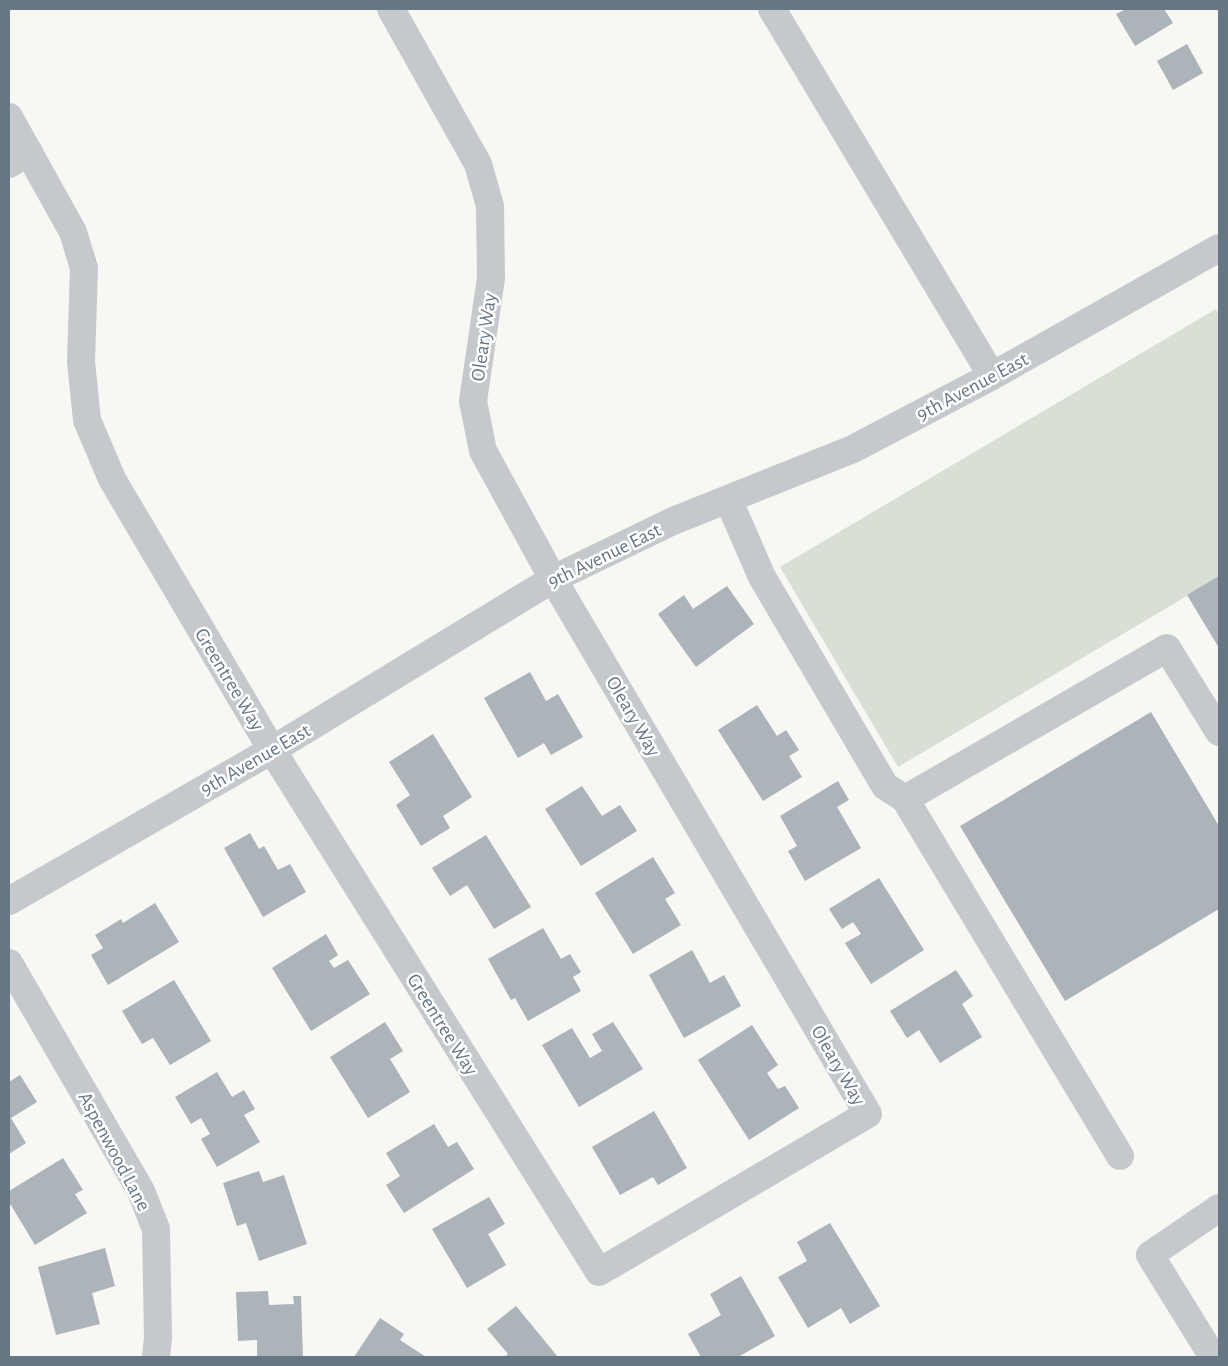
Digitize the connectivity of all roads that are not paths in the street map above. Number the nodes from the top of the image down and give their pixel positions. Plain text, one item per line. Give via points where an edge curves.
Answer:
1 (391, 9) edge
2 (772, 9) edge
3 (9, 117) edge
4 (19, 158) edge
5 (1219, 248) edge
6 (992, 376) junction
7 (728, 499) junction
8 (553, 579) junction
9 (1219, 732) edge
10 (272, 750) junction
11 (905, 799) junction
12 (9, 901) edge
13 (9, 964) edge
14 (1120, 1156) dead end
15 (1219, 1208) edge
16 (599, 1272) joint
17 (156, 1357) edge
18 (1213, 1357) edge

1 - 8 street, Oleary Way via 478,164 490,206 492,278 474,401 483,451
2 - 6 street
3 - 4 street, Greentree Way
4 - 10 street, Greentree Way via 73,232 84,268 80,362 87,420 112,479
5 - 6 street, 9th Avenue East
6 - 7 street, 9th Avenue East via 853,449
7 - 8 street, 9th Avenue East via 673,521
7 - 11 street via 776,602 885,786
8 - 10 street, 9th Avenue East
8 - 16 street, Oleary Way via 868,1114
9 - 11 street via 1167,648
10 - 12 street, 9th Avenue East
10 - 16 street, Greentree Way
11 - 14 street
13 - 17 street, Aspenwood Lane via 141,1191 156,1229
15 - 18 street via 1150,1255

